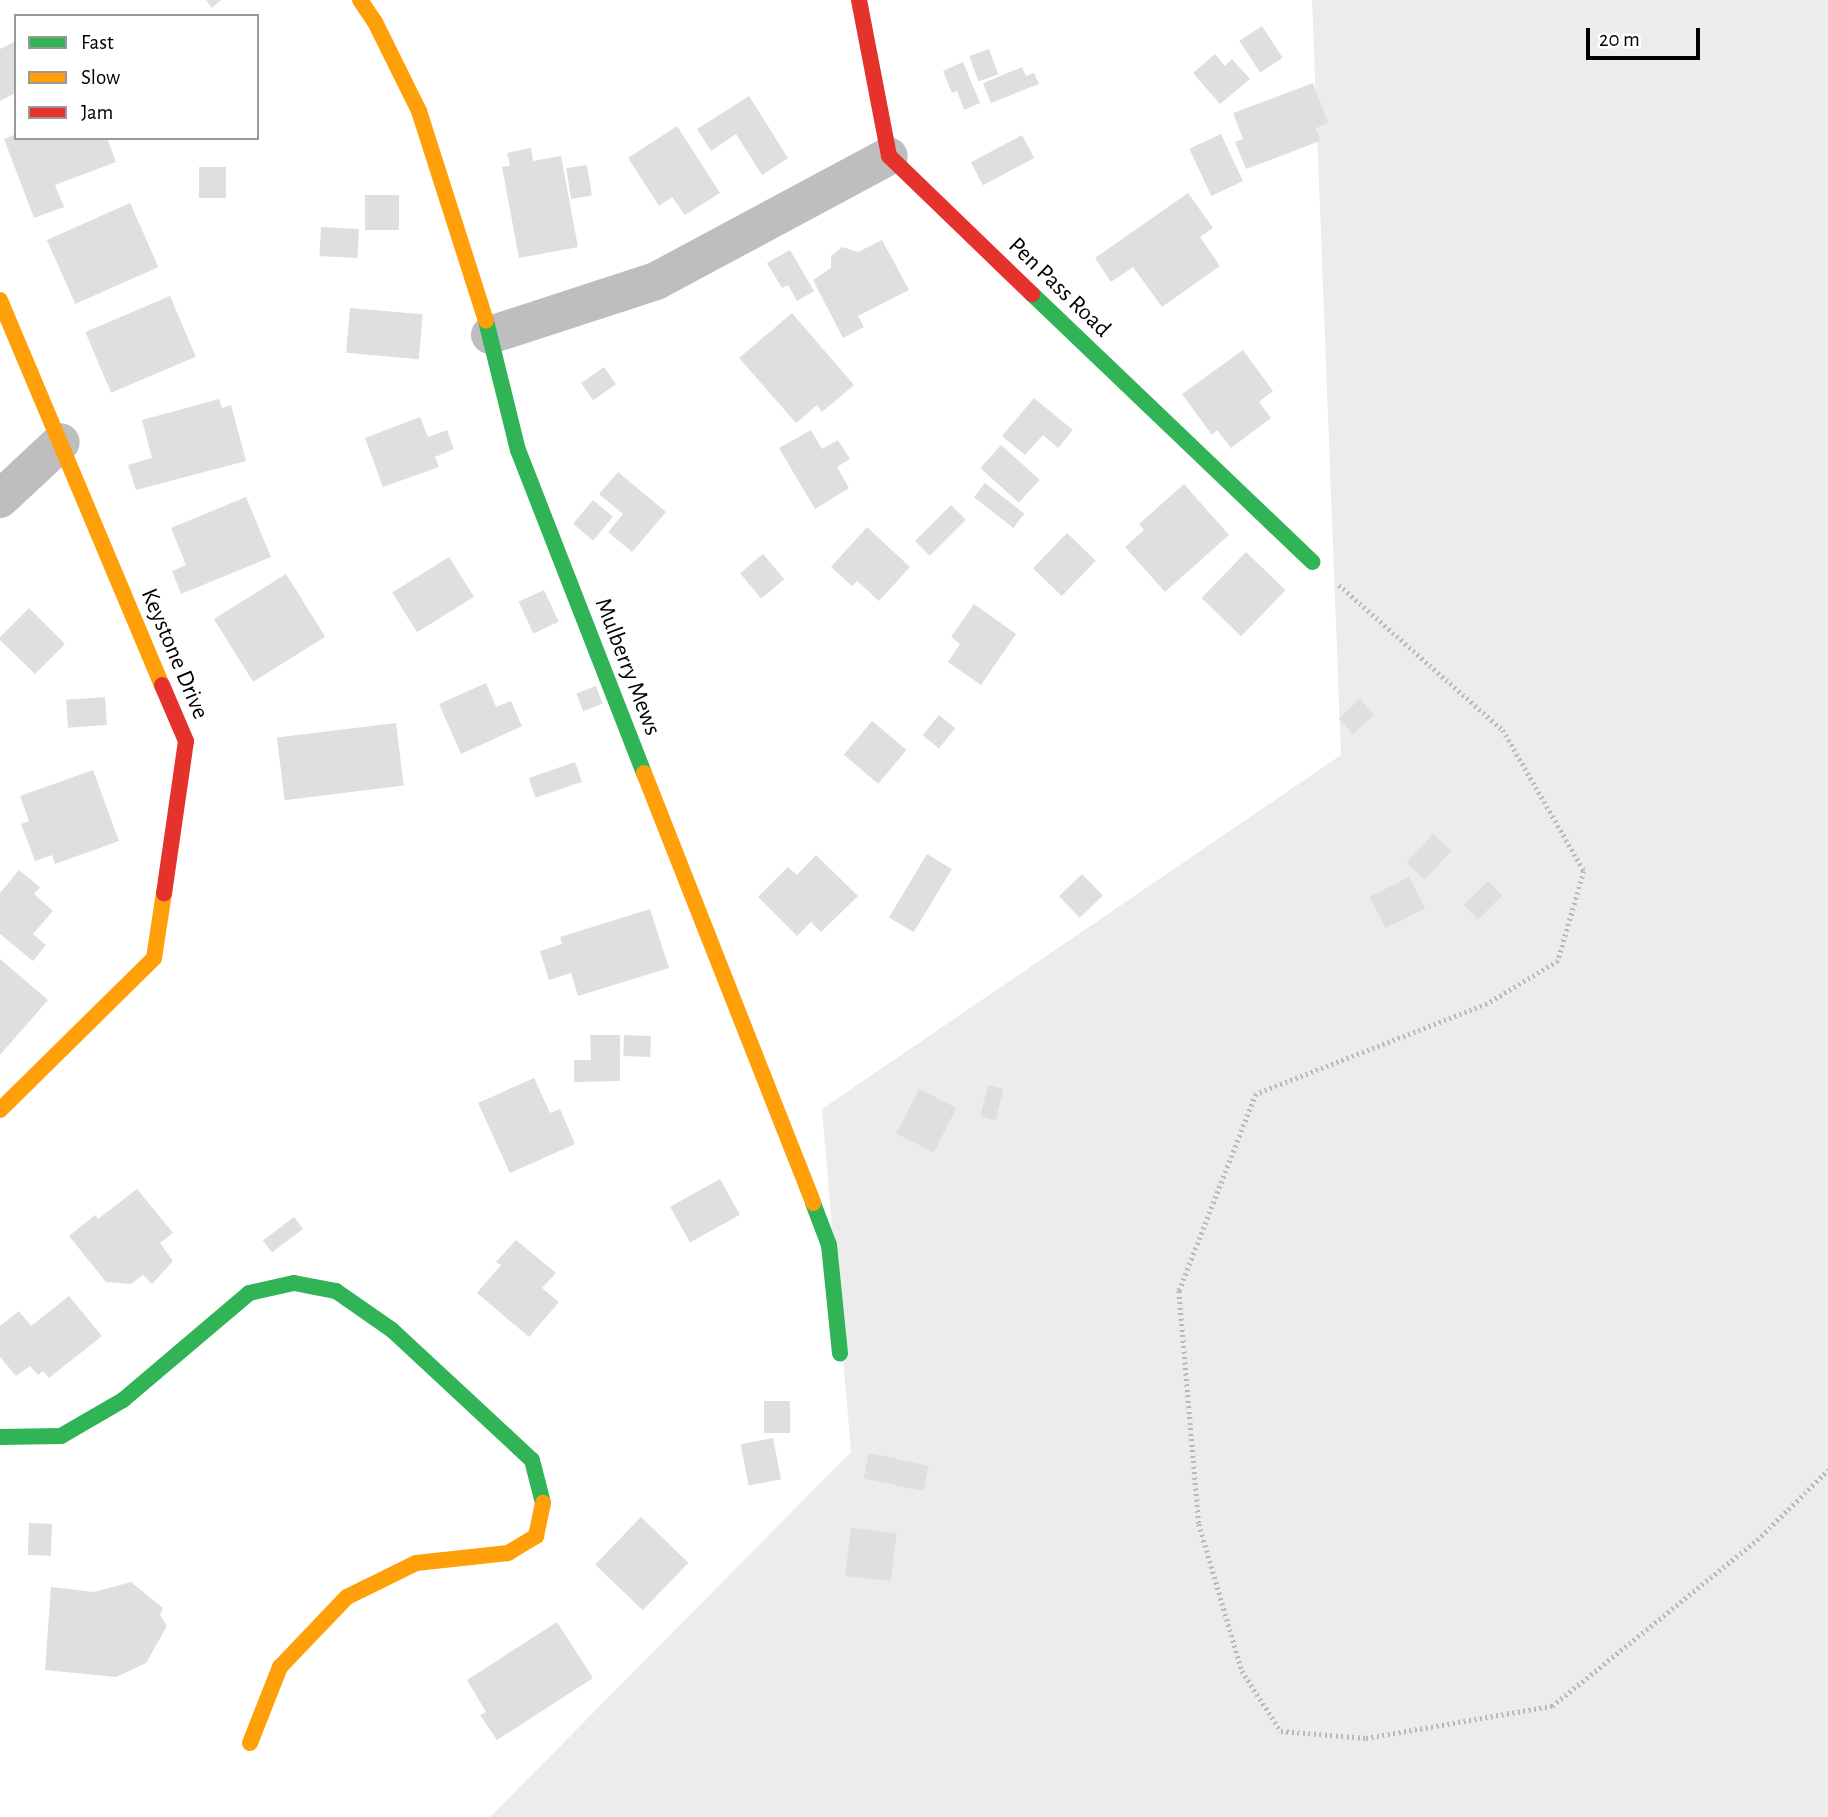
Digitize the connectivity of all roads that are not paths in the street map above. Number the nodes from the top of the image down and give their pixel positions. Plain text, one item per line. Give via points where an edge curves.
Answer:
1 (360, 0) edge
2 (859, 0) edge
3 (889, 156) junction
4 (0, 300) edge
5 (490, 335) junction
6 (61, 442) junction
7 (0, 499) edge
8 (1312, 562) road end
9 (0, 1110) edge
10 (841, 1353) dead end
11 (0, 1437) edge
12 (250, 1743) dead end

1 - 5 street, Mulberry Mews via 419,111
2 - 3 street
3 - 5 street via 656,281
3 - 8 street, Pen Pass Road
4 - 6 street, Keystone Drive
5 - 10 street, Mulberry Mews via 518,450 829,1245
6 - 7 street
6 - 9 street, Keystone Drive via 186,741 154,958
11 - 12 street via 61,1436 123,1400 249,1293 294,1283 336,1292 392,1330 532,1460 544,1508 536,1536 508,1553 416,1563 347,1597 280,1667

